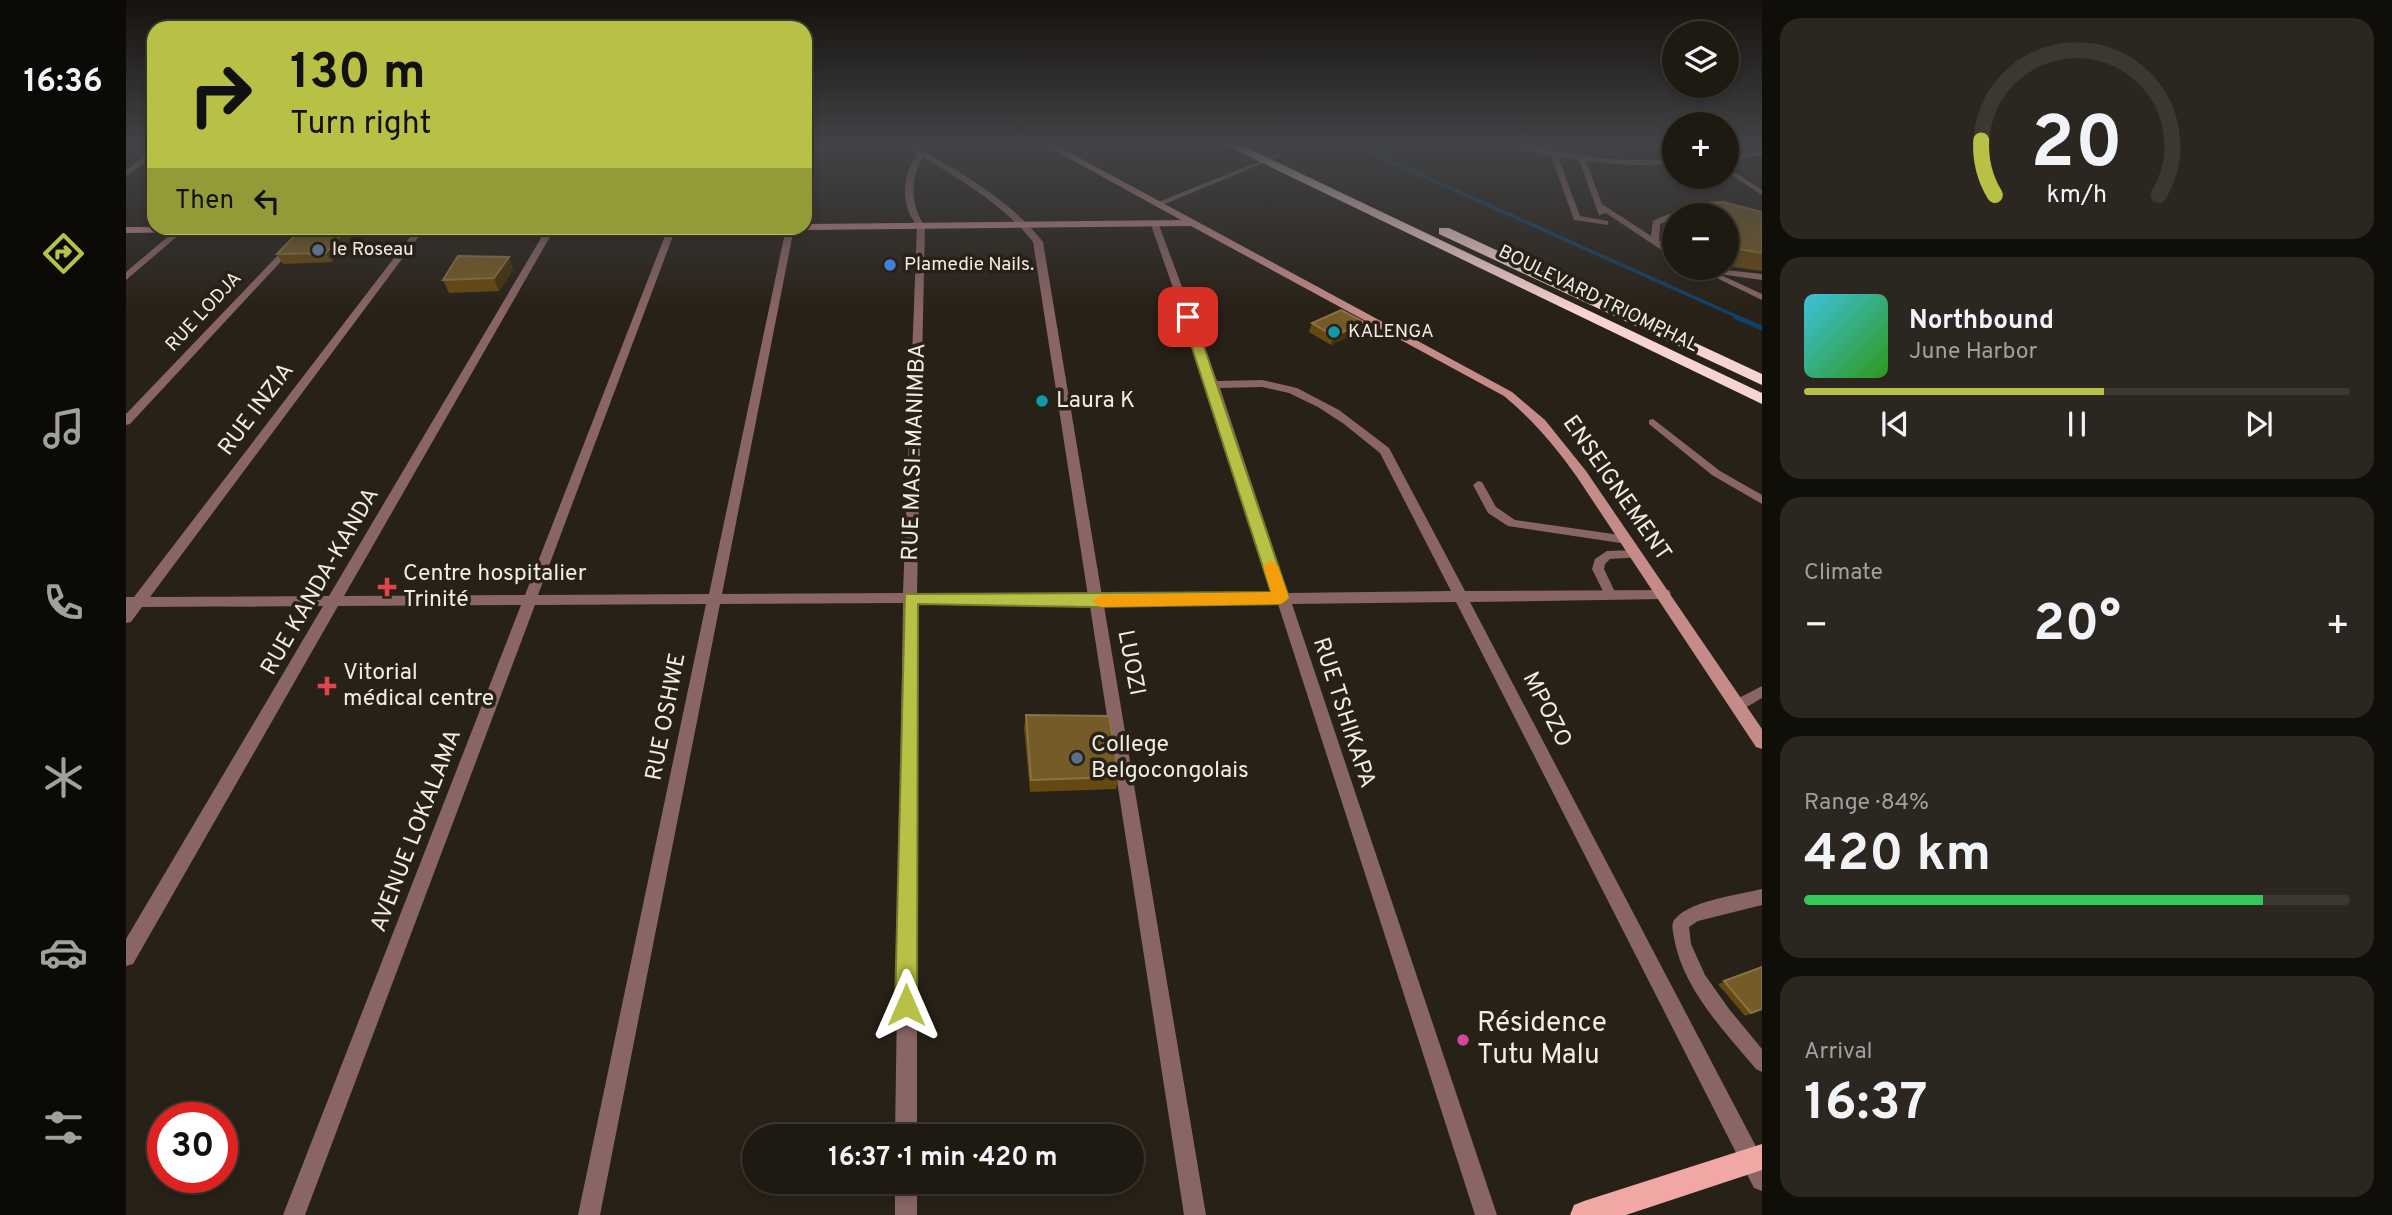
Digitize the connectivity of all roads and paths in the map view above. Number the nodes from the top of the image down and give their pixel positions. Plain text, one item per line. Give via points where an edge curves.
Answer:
1 (910, 200) edge
2 (992, 200) edge
3 (1149, 200) edge
4 (1168, 200) edge
5 (1345, 200) edge
6 (1376, 200) edge
7 (1570, 200) edge
8 (1597, 200) edge
9 (1157, 204) junction
10 (1599, 205) junction
11 (1662, 219) edge
12 (1191, 223) junction
13 (1024, 225) junction
14 (1155, 225) junction
15 (921, 226) junction
16 (812, 227) edge
17 (147, 229) edge
18 (126, 230) edge
19 (174, 235) edge
20 (300, 235) edge
21 (416, 235) edge
22 (547, 235) edge
23 (670, 235) edge
24 (789, 235) edge
25 (1655, 243) junction
26 (1662, 247) edge
27 (1739, 274) edge
28 (126, 277) edge
29 (1762, 277) edge
30 (1726, 280) edge
31 (1762, 297) edge
32 (1762, 380) edge
33 (1213, 385) junction
34 (1762, 399) edge
35 (126, 421) edge
36 (1653, 422) dead end
37 (1479, 485) dead end
38 (1762, 499) edge
39 (1627, 540) junction
40 (1637, 554) junction
41 (1610, 594) junction
42 (1664, 594) junction
43 (1462, 596) junction
44 (911, 598) junction
45 (1281, 598) junction
46 (713, 599) junction
47 (335, 600) junction
48 (1095, 601) junction
49 (132, 602) edge
50 (529, 602) junction
51 (126, 618) edge
52 (1762, 691) edge
53 (1738, 705) junction
54 (1762, 741) edge
55 (1762, 897) edge
56 (126, 957) edge
57 (1761, 1061) edge
58 (906, 1124) edge
59 (1759, 1166) edge
60 (906, 1194) edge
61 (294, 1215) edge
62 (589, 1215) edge
63 (906, 1215) edge
64 (1195, 1215) edge
65 (1486, 1215) edge
66 (1584, 1215) edge

1 - 15 street, RUE MASI-MANIMBA
2 - 13 street, LUOZI
3 - 9 street, ENSEIGNEMENT
4 - 9 lane
5 - 34 highway, BOULEVARD TRIOMPHAL
6 - 32 highway, BOULEVARD TRIOMPHAL
7 - 10 lane via 1577,218 1605,223
8 - 10 lane
9 - 12 street, ENSEIGNEMENT
10 - 25 lane
11 - 25 lane via 1656,223
12 - 14 street
12 - 39 street, ENSEIGNEMENT via 1508,394 1535,414 1556,438
13 - 14 street
13 - 15 street
13 - 48 street, LUOZI via 1038,242
14 - 33 street, RUE TSHIKAPA
15 - 16 street
15 - 44 street, RUE MASI-MANIMBA
17 - 18 street
19 - 28 street
20 - 35 street, RUE LODJA
21 - 49 street, RUE INZIA
22 - 47 street, RUE KANDA-KANDA
23 - 50 street, AVENUE LOKALAMA
24 - 46 street, RUE OSHWE
25 - 26 lane
27 - 29 lane
30 - 31 lane
33 - 43 street, MPOZO via 1277,386 1300,394 1363,432 1384,451
33 - 45 street, RUE TSHIKAPA
36 - 38 lane via 1716,473
37 - 39 lane via 1492,510 1512,523
39 - 40 street, ENSEIGNEMENT
40 - 41 lane via 1607,555 1599,562
40 - 42 street, ENSEIGNEMENT
41 - 42 street
41 - 43 street
42 - 53 street, ENSEIGNEMENT
43 - 45 street
43 - 59 street, MPOZO
44 - 46 street
44 - 48 street
44 - 58 street, RUE MASI-MANIMBA
45 - 48 street
45 - 65 street, RUE TSHIKAPA
46 - 50 street
46 - 62 street, RUE OSHWE
47 - 49 street
47 - 50 street
47 - 56 street, RUE KANDA-KANDA
48 - 64 street, LUOZI
49 - 51 street, RUE INZIA
50 - 61 street, AVENUE LOKALAMA
52 - 53 lane
53 - 54 street, ENSEIGNEMENT
55 - 57 lane via 1694,914 1680,924 1682,946 1693,974
59 - 66 main road
60 - 63 street

